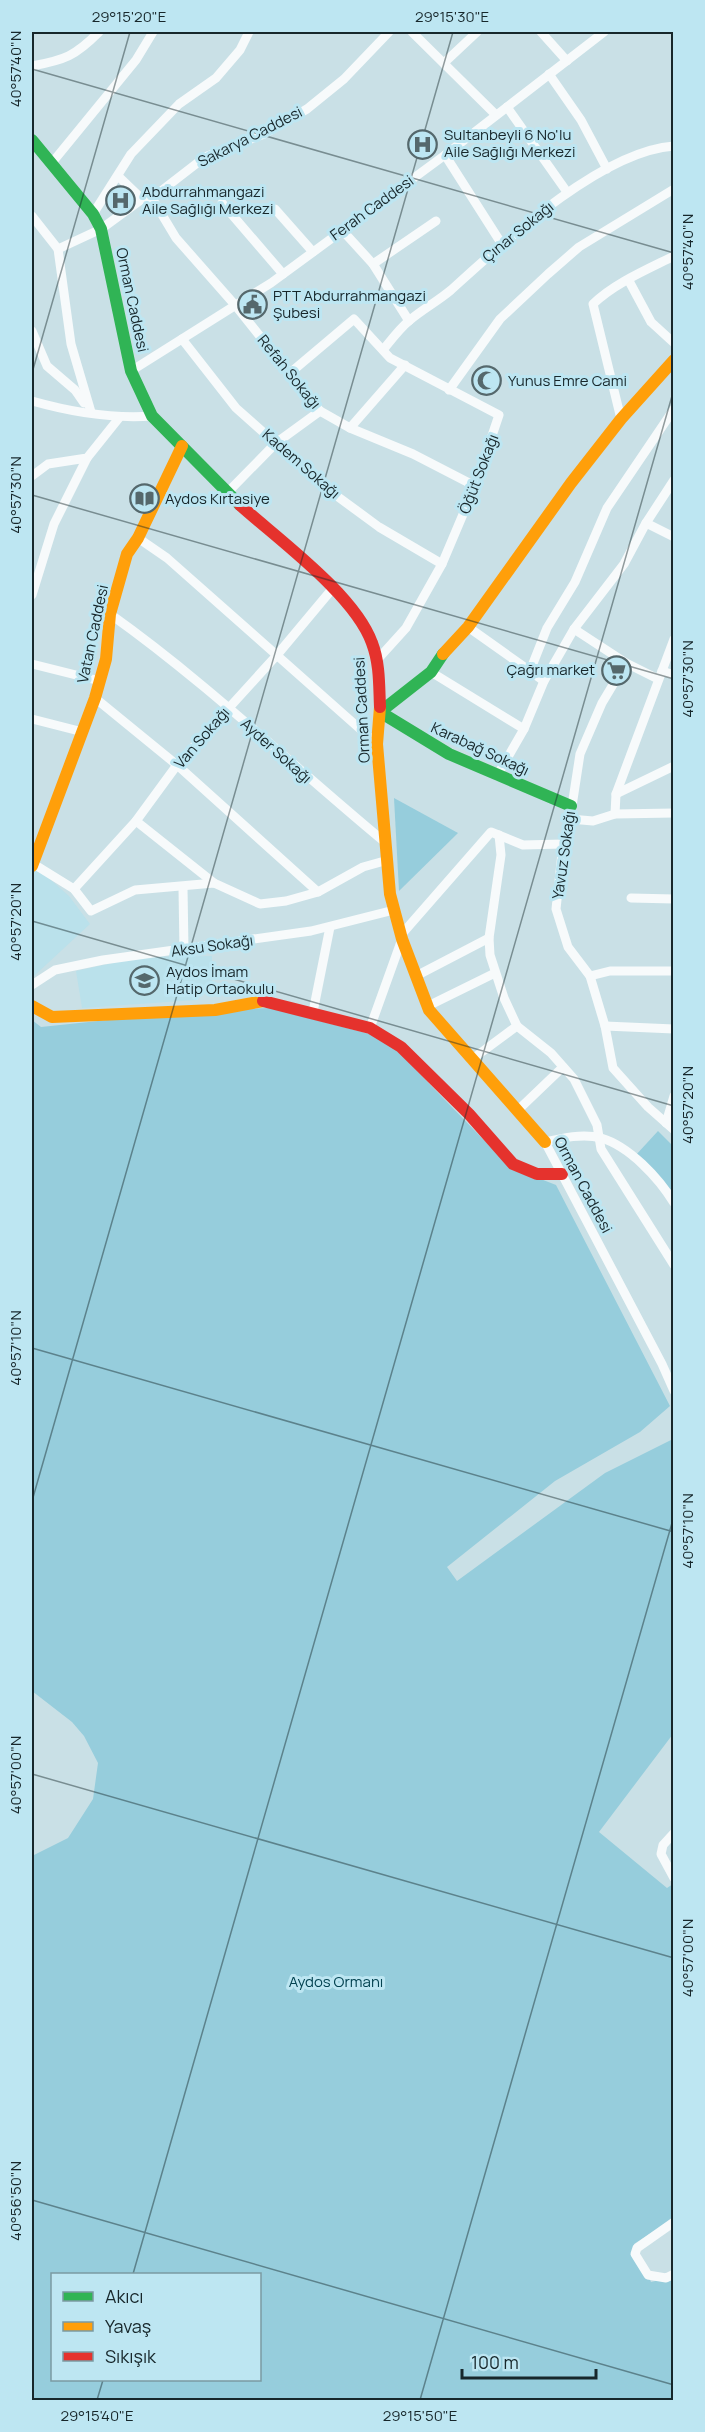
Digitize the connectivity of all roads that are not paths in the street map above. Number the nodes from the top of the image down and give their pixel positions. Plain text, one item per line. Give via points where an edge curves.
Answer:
1 (99, 32) edge
2 (153, 32) edge
3 (249, 32) edge
4 (389, 32) edge
5 (412, 32) edge
6 (477, 32) edge
7 (541, 32) edge
8 (604, 32) edge
9 (567, 61) junction
10 (445, 63) junction
11 (32, 66) edge
12 (549, 74) junction
13 (507, 107) junction
14 (496, 115) junction
15 (32, 140) edge
16 (674, 146) edge
17 (445, 155) junction
18 (51, 164) junction
19 (607, 169) junction
20 (118, 176) junction
21 (674, 189) edge
22 (567, 192) junction
23 (147, 198) junction
24 (222, 203) dead end
25 (275, 209) dead end
26 (93, 214) junction
27 (32, 216) edge
28 (436, 221) dead end
29 (101, 229) junction
30 (342, 230) junction
31 (504, 246) junction
32 (58, 249) junction
33 (313, 252) junction
34 (674, 256) edge
35 (373, 264) junction
36 (283, 274) junction
37 (629, 281) junction
38 (235, 305) junction
39 (408, 321) junction
40 (32, 331) edge
41 (182, 339) junction
42 (674, 343) edge
43 (382, 350) junction
44 (674, 360) edge
45 (405, 365) junction
46 (132, 371) junction
47 (290, 373) junction
48 (449, 390) junction
49 (32, 401) edge
50 (674, 409) edge
51 (320, 411) junction
52 (91, 412) junction
53 (152, 416) junction
54 (119, 418) junction
55 (621, 419) junction
56 (350, 428) junction
57 (276, 443) junction
58 (182, 446) junction
59 (87, 458) junction
60 (32, 476) edge
61 (674, 480) edge
62 (475, 486) junction
63 (227, 493) junction
64 (646, 523) junction
65 (674, 537) edge
66 (138, 538) junction
67 (442, 564) junction
68 (333, 588) junction
69 (32, 595) edge
70 (110, 614) junction
71 (468, 627) junction
72 (574, 629) junction
73 (674, 639) edge
74 (277, 656) junction
75 (377, 660) junction
76 (626, 663) junction
77 (32, 664) edge
78 (530, 671) junction
79 (431, 672) junction
80 (660, 675) junction
81 (674, 675) edge
82 (100, 681) junction
83 (544, 681) junction
84 (95, 698) junction
85 (228, 708) junction
86 (380, 712) junction
87 (32, 719) edge
88 (524, 729) junction
89 (83, 732) junction
90 (376, 744) junction
91 (177, 765) junction
92 (674, 766) edge
93 (497, 776) junction
94 (616, 794) junction
95 (571, 806) junction
96 (674, 813) edge
97 (615, 814) junction
98 (570, 819) junction
99 (136, 822) junction
100 (495, 833) junction
101 (386, 843) junction
102 (563, 844) junction
103 (388, 860) junction
104 (32, 864) edge
105 (214, 883) junction
106 (183, 888) junction
107 (74, 889) junction
108 (318, 892) junction
109 (631, 898) dead end
110 (674, 899) edge
111 (394, 910) junction
112 (330, 927) junction
113 (401, 937) junction
114 (489, 938) junction
115 (184, 951) junction
116 (674, 971) edge
117 (495, 974) junction
118 (416, 976) junction
119 (590, 976) junction
120 (32, 985) edge
121 (32, 1006) edge
122 (428, 1006) junction
123 (313, 1012) junction
124 (517, 1026) junction
125 (605, 1026) junction
126 (370, 1028) junction
127 (674, 1029) edge
128 (471, 1060) junction
129 (563, 1067) junction
130 (673, 1098) edge
131 (517, 1111) junction
132 (670, 1127) edge
133 (598, 1137) junction
134 (545, 1142) junction
135 (562, 1174) junction
136 (674, 1203) edge
137 (674, 1265) edge
138 (674, 1391) edge
139 (674, 1833) edge
140 (674, 1878) edge
141 (674, 2222) edge
142 (674, 2274) edge

1 - 11 street via 62,61
2 - 18 street via 136,60
3 - 20 street via 240,50 216,78 179,104 131,154
4 - 23 street, Sakarya Caddesi via 344,79 307,109 264,134 205,157
5 - 10 street
6 - 10 street
7 - 9 street
8 - 9 street, Ferah Caddesi
9 - 12 street, Ferah Caddesi
10 - 14 street
12 - 13 street, Ferah Caddesi
12 - 19 street via 581,120
13 - 14 street, Ferah Caddesi
13 - 22 street
14 - 17 street, Ferah Caddesi
15 - 18 street, Orman Caddesi
16 - 19 street, Çınar Sokağı via 656,147
17 - 30 street, Ferah Caddesi
17 - 31 street
18 - 26 street, Orman Caddesi
19 - 22 street, Çınar Sokağı
20 - 23 street, Refah Sokağı
20 - 26 street
21 - 48 street via 579,247 548,274 500,320
22 - 31 street, Çınar Sokağı
23 - 29 street, Sakarya Caddesi
23 - 38 street, Refah Sokağı via 176,238
24 - 36 street
25 - 33 street
26 - 29 street, Orman Caddesi
27 - 32 street
28 - 35 street
29 - 32 street, Sakarya Caddesi
29 - 46 street, Orman Caddesi
30 - 33 street, Ferah Caddesi
30 - 35 street
31 - 39 street, Çınar Sokağı
32 - 52 street via 71,344
33 - 36 street, Ferah Caddesi
34 - 37 street
35 - 39 street
36 - 38 street, Ferah Caddesi
37 - 42 street via 651,322
37 - 55 street via 610,287 593,304
38 - 41 street, Ferah Caddesi
38 - 47 street, Refah Sokağı
39 - 43 street, Çınar Sokağı
40 - 52 street via 47,366 75,390
41 - 46 street, Ferah Caddesi
41 - 57 street, Kadem Sokağı via 236,408
43 - 45 street, Öğüt Sokağı
43 - 47 street, Öğüt Sokağı via 354,319
44 - 55 street
45 - 48 street, Öğüt Sokağı
45 - 56 street
46 - 53 street, Orman Caddesi
47 - 51 street, Refah Sokağı
48 - 62 street, Öğüt Sokağı via 499,415
49 - 52 street
50 - 78 street via 607,508
51 - 56 street, Refah Sokağı
51 - 57 street
52 - 54 street
53 - 54 street
53 - 58 street, Orman Caddesi
54 - 59 street
55 - 71 street
56 - 62 street, Refah Sokağı
57 - 63 street
57 - 67 street, Kadem Sokağı via 326,488 379,527
58 - 63 street, Orman Caddesi
58 - 66 street, Vatan Caddesi
59 - 60 street via 48,464
59 - 69 street via 54,524
61 - 64 street
62 - 67 street, Öğüt Sokağı
63 - 68 street, Orman Caddesi
64 - 65 street
64 - 72 street via 624,564
66 - 70 street, Vatan Caddesi via 127,554
66 - 74 street
67 - 75 street, Öğüt Sokağı via 406,628
68 - 74 street, Van Sokağı
68 - 75 street, Orman Caddesi via 359,618
70 - 82 street, Vatan Caddesi
70 - 85 street, Ayder Sokağı
71 - 78 street
71 - 79 street
72 - 76 street
72 - 83 street
73 - 80 street
74 - 85 street, Van Sokağı
74 - 90 street
75 - 86 street, Orman Caddesi
76 - 80 street
76 - 95 street, Yavuz Sokağı via 602,703 580,754
77 - 82 street
78 - 83 street
79 - 86 street
79 - 88 street
80 - 81 street
80 - 94 street
82 - 84 street, Vatan Caddesi
83 - 88 street
84 - 89 street, Vatan Caddesi
84 - 91 street
85 - 91 street, Van Sokağı
85 - 101 street, Ayder Sokağı
86 - 90 street, Orman Caddesi
86 - 93 street, Karabağ Sokağı via 401,728
87 - 89 street
88 - 93 street
89 - 104 street, Vatan Caddesi
90 - 101 street, Orman Caddesi
91 - 99 street, Van Sokağı
91 - 108 street
92 - 94 street
93 - 95 street, Karabağ Sokağı
94 - 97 street
95 - 98 street, Yavuz Sokağı
96 - 97 street
97 - 98 street via 593,821
98 - 102 street, Yavuz Sokağı
99 - 105 street
99 - 107 street, Van Sokağı
100 - 102 street via 524,845
100 - 113 street
100 - 114 street via 501,855
101 - 103 street, Orman Caddesi
102 - 119 street, Yavuz Sokağı via 556,909 568,947
103 - 108 street via 363,867
103 - 111 street, Orman Caddesi
104 - 107 street
105 - 106 street
105 - 108 street via 260,904
106 - 107 street via 135,890 92,911
106 - 115 street
109 - 110 street
111 - 112 street, Aksu Sokağı
111 - 113 street, Orman Caddesi
112 - 115 street, Aksu Sokağı
112 - 123 street
113 - 118 street, Orman Caddesi
113 - 126 street
114 - 117 street
114 - 118 street
115 - 120 street, Aksu Sokağı via 55,970
116 - 119 street via 610,971
117 - 122 street
117 - 124 street
118 - 122 street, Orman Caddesi
119 - 125 street, Yavuz Sokağı
121 - 123 street via 52,1017 215,1010 266,1001
122 - 128 street, Orman Caddesi
123 - 126 street
124 - 128 street
124 - 129 street
125 - 127 street
125 - 132 street, Yavuz Sokağı via 613,1068
126 - 135 street via 401,1047 470,1114 513,1164 537,1174
128 - 131 street, Orman Caddesi
129 - 131 street
129 - 133 street via 588,1104
130 - 132 street
131 - 134 street, Orman Caddesi
133 - 134 street
133 - 136 street via 631,1157 659,1182
133 - 137 street via 607,1160
134 - 135 street, Orman Caddesi
135 - 138 street, Orman Caddesi
139 - 140 street via 663,1845 661,1854
141 - 142 street via 637,2248 635,2254 648,2276 666,2278

